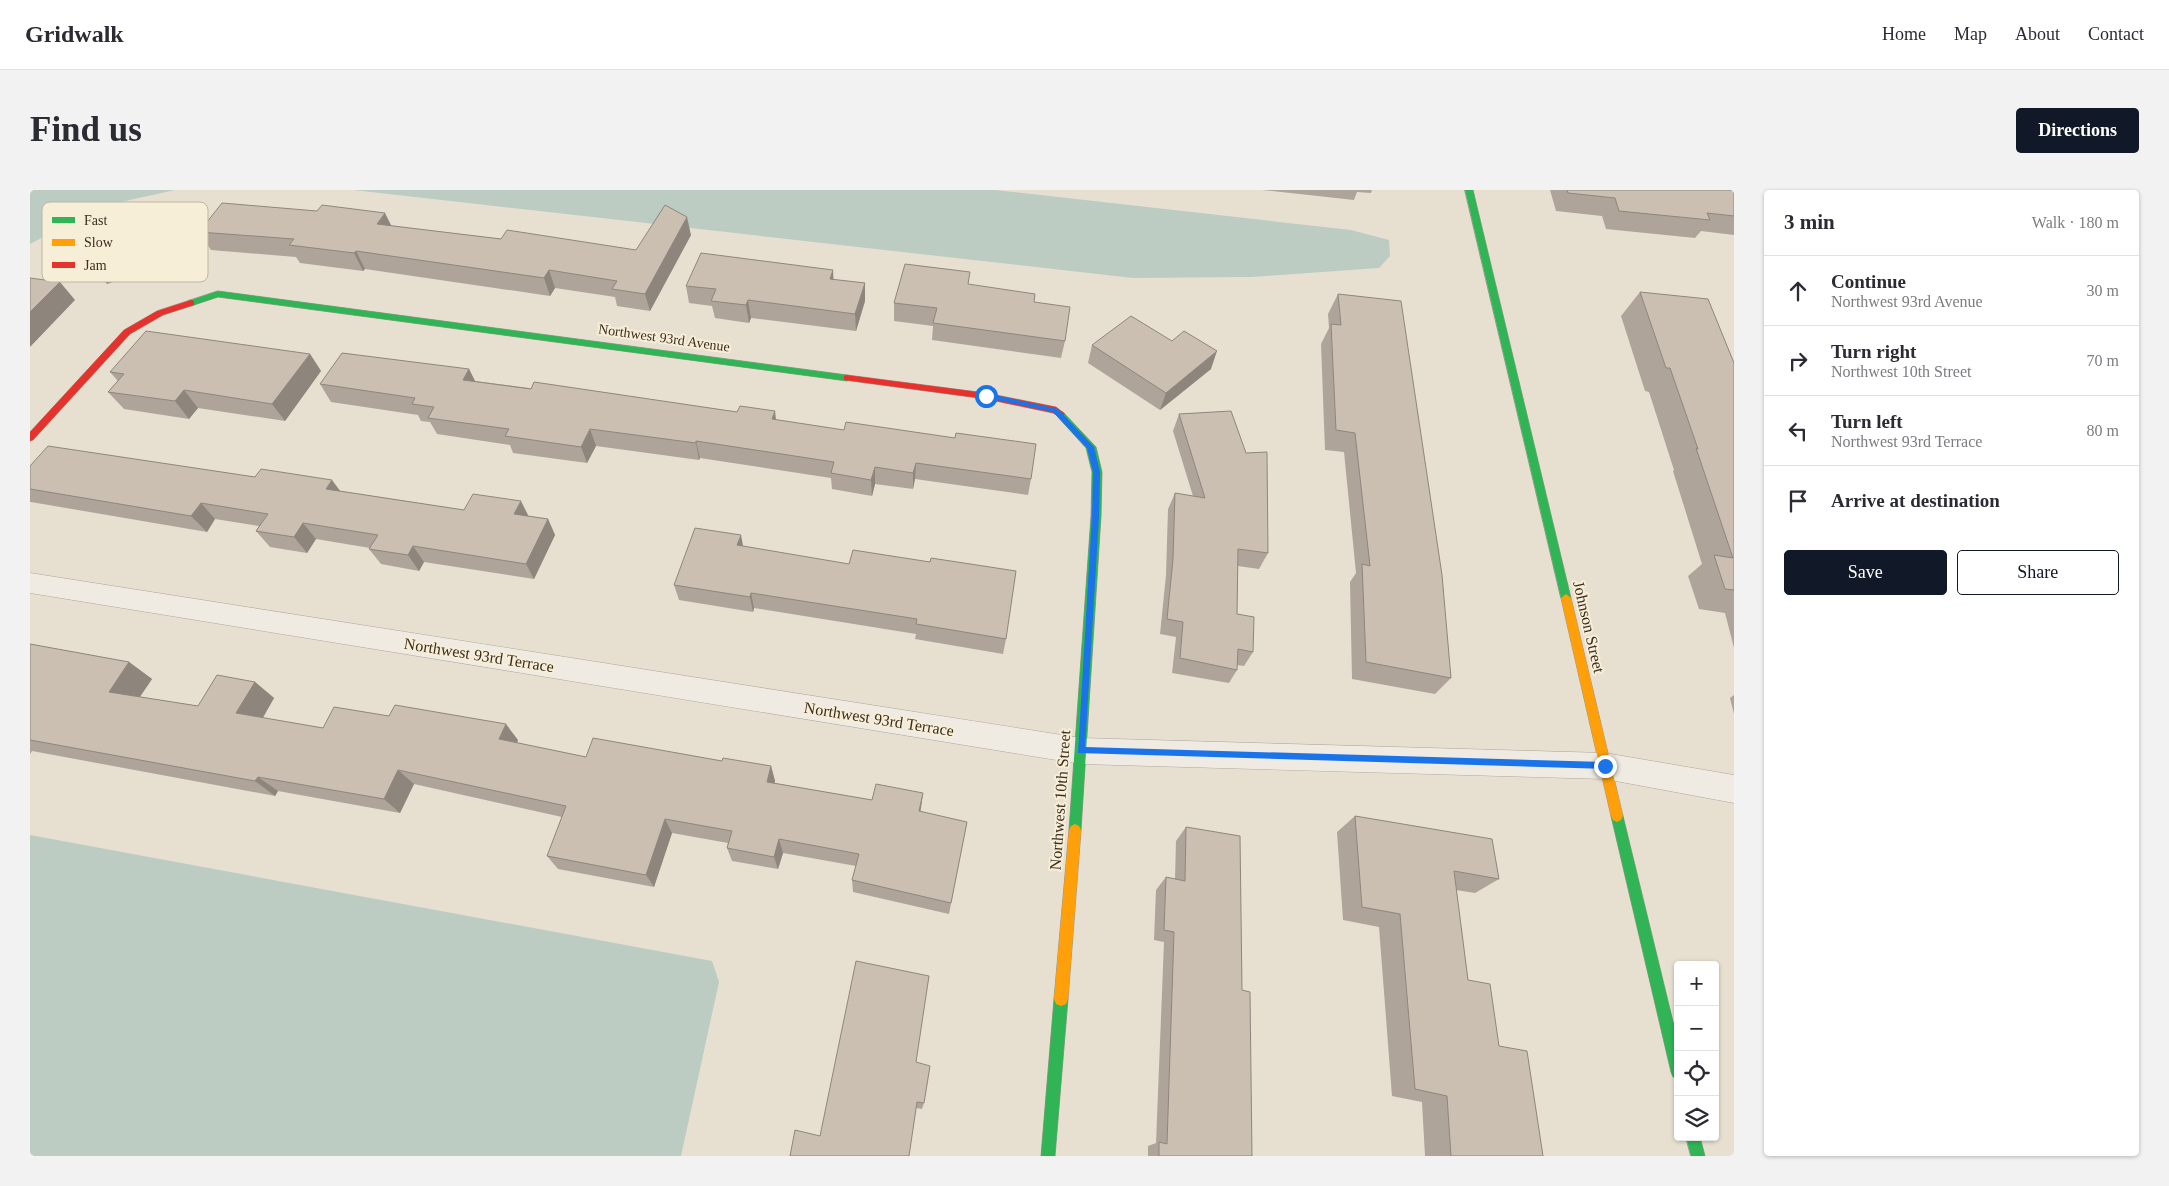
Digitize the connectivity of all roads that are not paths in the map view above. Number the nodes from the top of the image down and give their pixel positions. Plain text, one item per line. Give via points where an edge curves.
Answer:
1 (1469, 190) edge
2 (30, 438) edge
3 (1091, 447) joint
4 (30, 583) edge
5 (1081, 751) junction
6 (1605, 766) junction
7 (1734, 790) edge
8 (1674, 1055) edge
9 (1694, 1141) edge
10 (1048, 1156) edge
11 (1698, 1156) edge

1 - 6 street, Johnson Street
2 - 3 street, Northwest 93rd Avenue via 128,332 160,313 218,294 986,396 1056,410
3 - 5 street, Northwest 10th Street via 1097,472 1096,516
4 - 5 street, Northwest 93rd Terrace
5 - 6 street, Northwest 93rd Terrace
5 - 10 street, Northwest 10th Street
6 - 7 street, Northwest 93rd Terrace
6 - 8 street, Johnson Street
9 - 11 street

